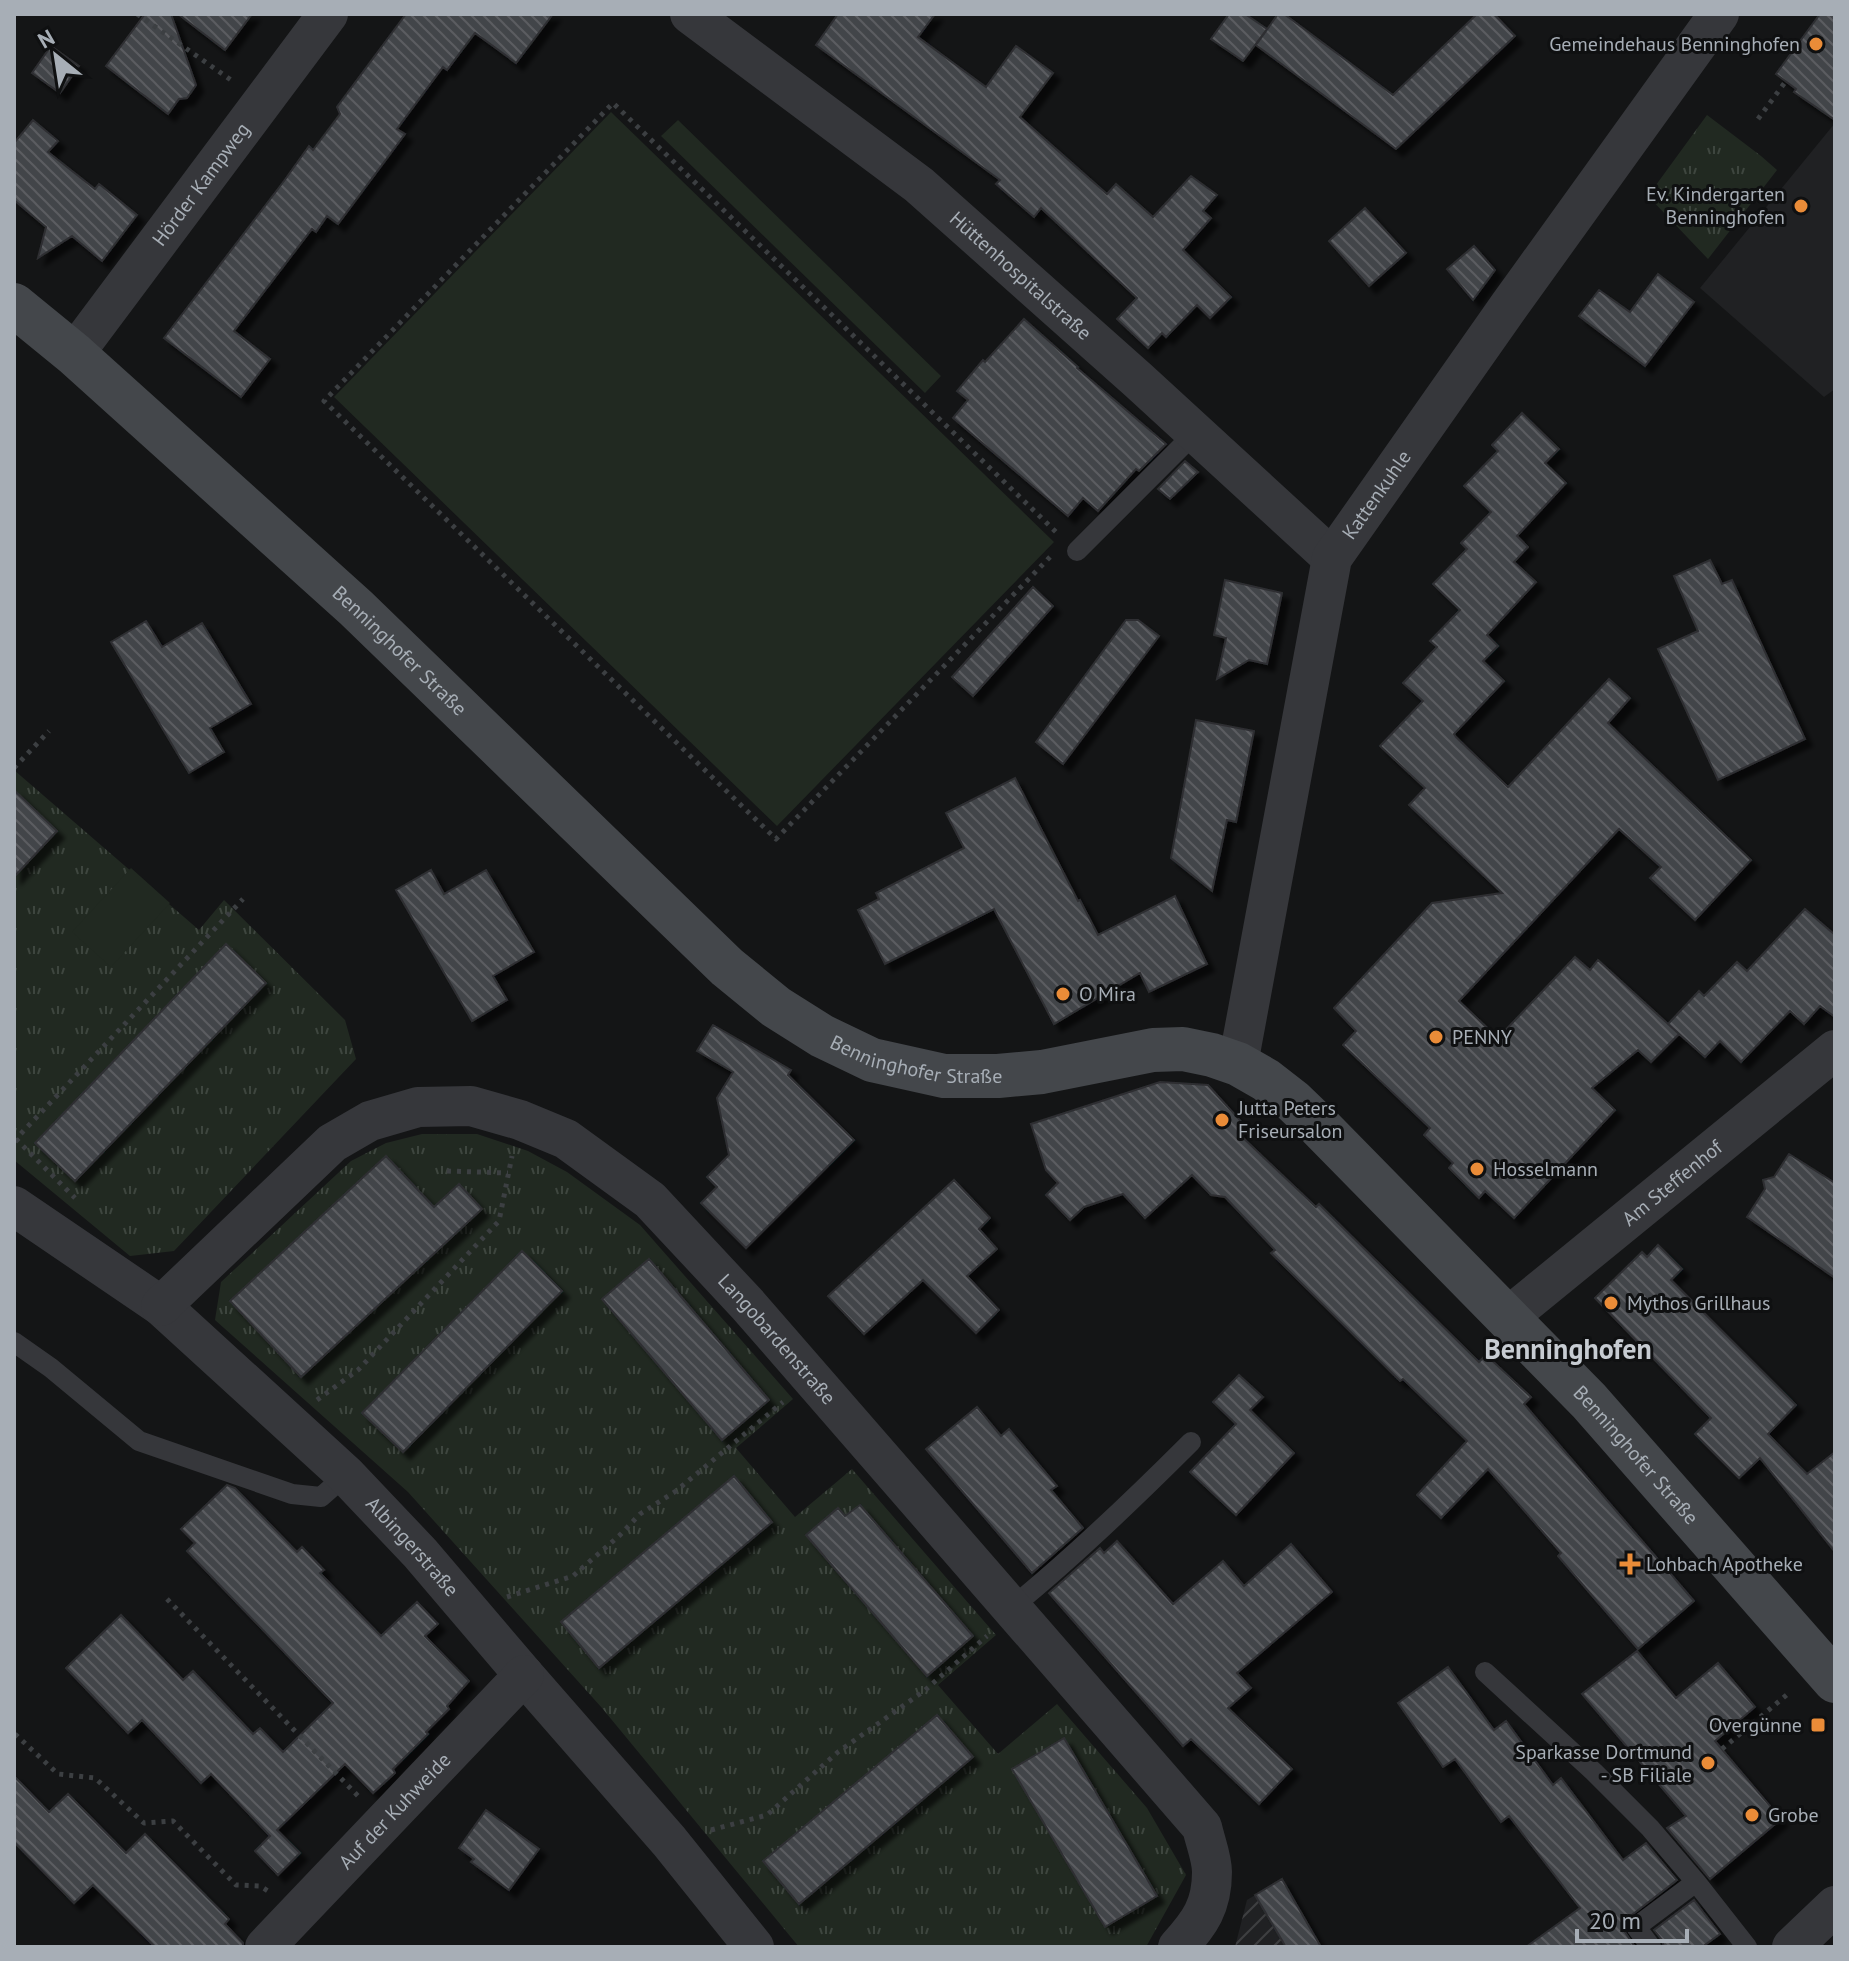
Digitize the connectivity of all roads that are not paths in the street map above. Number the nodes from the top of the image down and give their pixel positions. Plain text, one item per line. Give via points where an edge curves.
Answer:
1 (328, 14) edge
2 (690, 14) edge
3 (1719, 14) edge
4 (14, 305) edge
5 (74, 354) junction
6 (1195, 433) junction
7 (1071, 546) road end
8 (1332, 558) junction
9 (1835, 1050) edge
10 (1238, 1064) junction
11 (14, 1206) edge
12 (161, 1306) junction
13 (1508, 1317) junction
14 (14, 1342) edge
15 (1191, 1442) dead end
16 (346, 1475) junction
17 (1013, 1610) junction
18 (1485, 1672) dead end
19 (524, 1675) junction
20 (1835, 1681) edge
21 (1696, 1882) junction
22 (1835, 1906) edge
23 (265, 1947) edge
24 (754, 1947) edge
25 (1178, 1947) edge
26 (1651, 1947) edge
27 (1747, 1947) edge
28 (1792, 1947) edge

1 - 5 street, Hörder Kampweg
2 - 6 street, Hüttenhospitalstraße via 919,185
3 - 8 street, Kattenkuhle
4 - 5 main road, Benninghofer Straße
5 - 10 main road, Benninghofer Straße via 356,608 727,967 822,1036 872,1060 944,1076 1042,1072 1153,1050 1183,1049
6 - 7 lane
6 - 8 street, Hüttenhospitalstraße
8 - 10 street, Kattenkuhle
9 - 13 street, Am Steffenhof
10 - 13 main road, Benninghofer Straße via 1293,1101
11 - 12 street, Albingerstraße
12 - 16 street, Albingerstraße
12 - 17 street, Langobardenstraße via 332,1143 370,1121 418,1107 471,1106 520,1120 566,1139 650,1200
13 - 20 main road, Benninghofer Straße via 1589,1401
14 - 16 lane via 139,1441 292,1494 321,1497
15 - 17 lane
16 - 19 street, Albingerstraße
17 - 25 street, Langobardenstraße via 1202,1827 1212,1870 1207,1908
18 - 21 lane via 1639,1816
19 - 23 street, Auf der Kuhweide
19 - 24 street, Albingerstraße
21 - 26 lane via 1636,1927
21 - 27 lane
22 - 28 street

